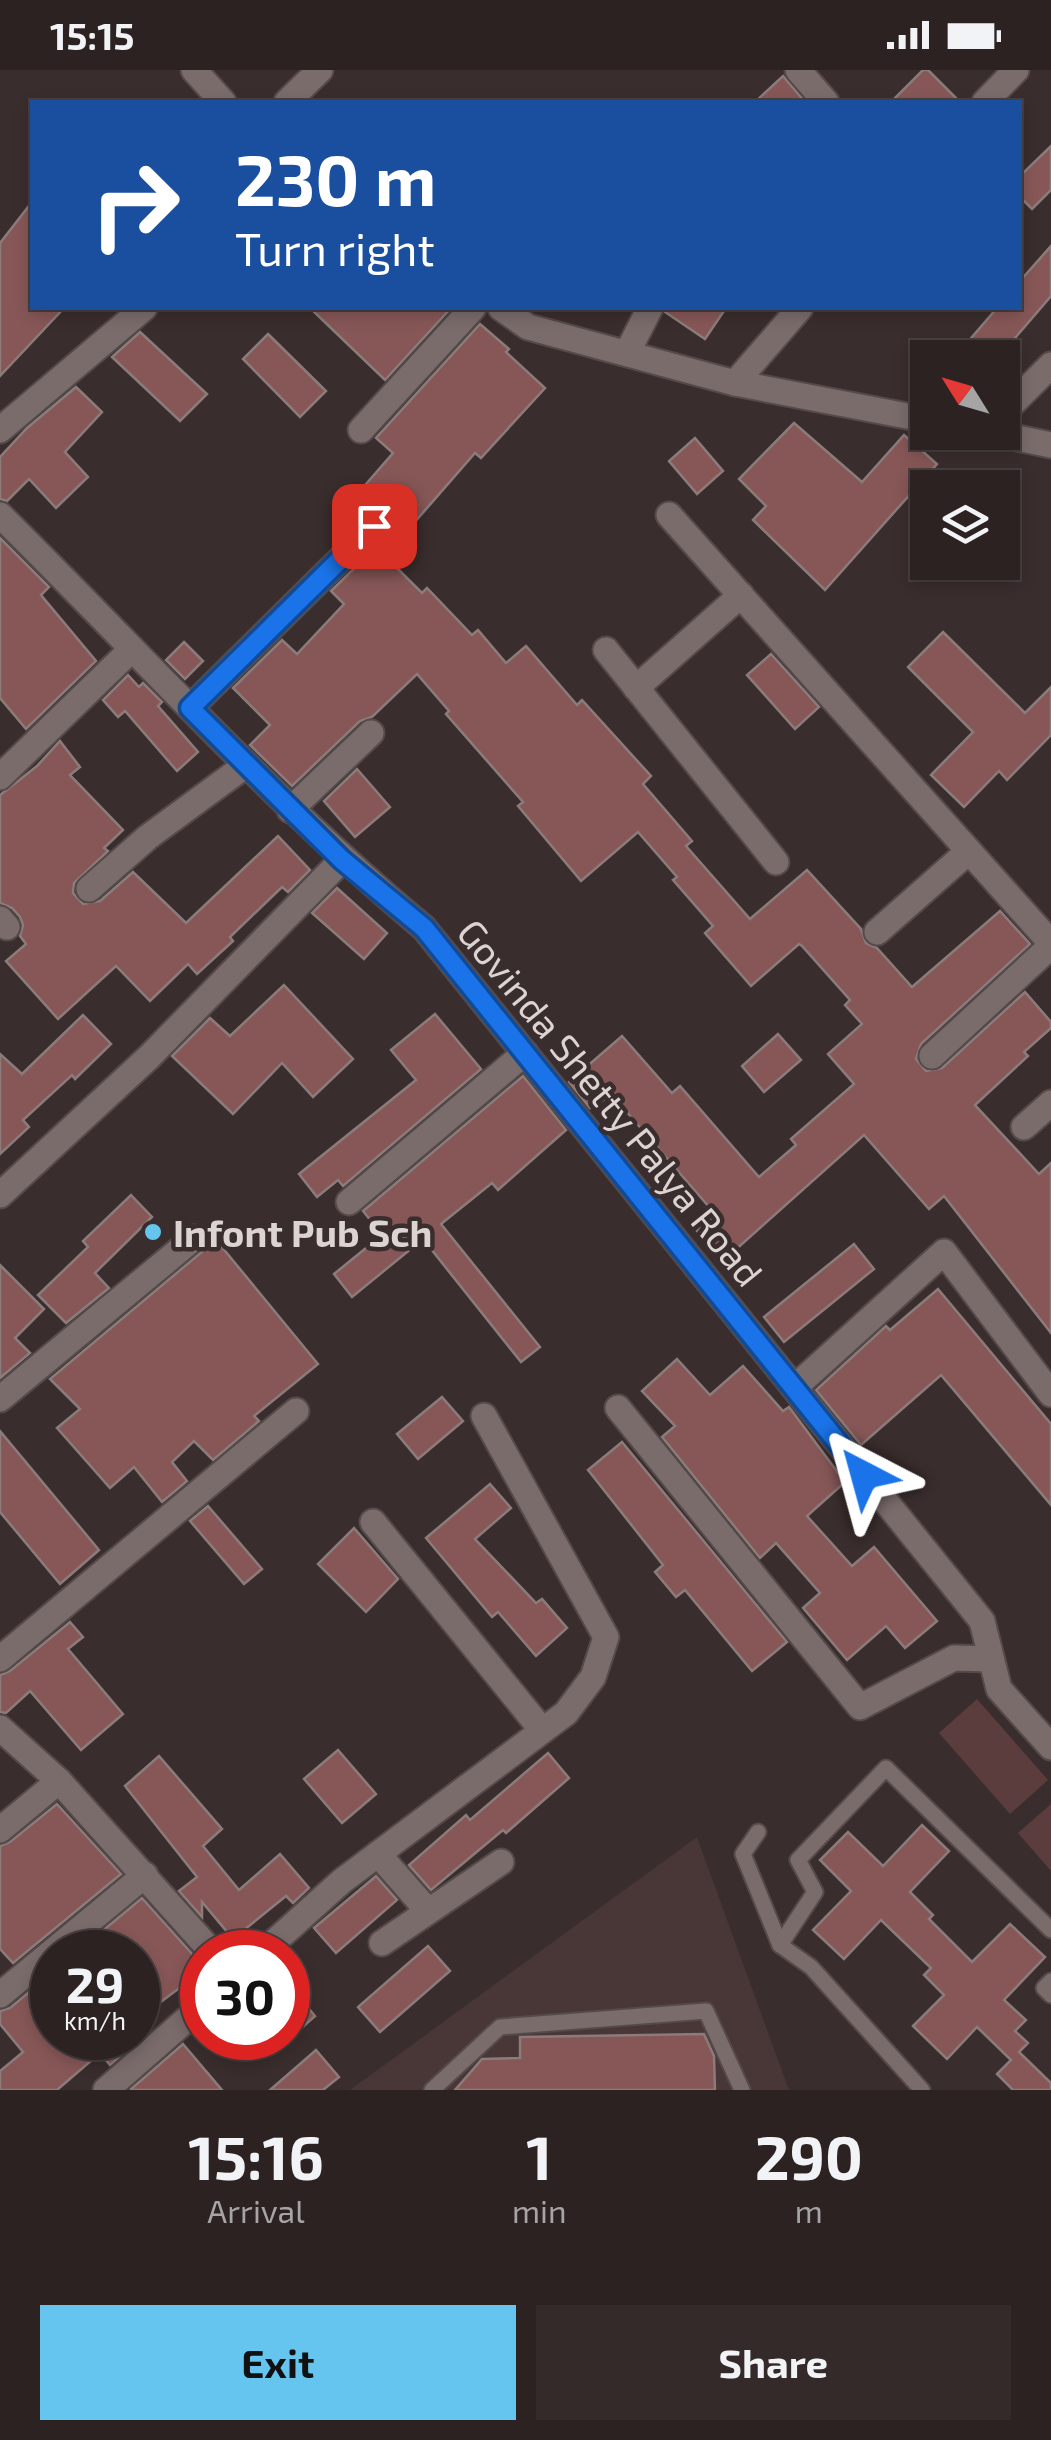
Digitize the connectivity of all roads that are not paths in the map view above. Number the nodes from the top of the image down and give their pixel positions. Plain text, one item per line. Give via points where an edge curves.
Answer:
1 (194, 70) edge
2 (320, 70) edge
3 (798, 70) edge
4 (1016, 70) edge
5 (222, 100) edge
6 (289, 100) edge
7 (824, 100) edge
8 (988, 100) edge
9 (142, 310) edge
10 (471, 310) edge
11 (504, 310) edge
12 (649, 310) edge
13 (798, 310) edge
14 (627, 353) junction
15 (1051, 365) edge
16 (734, 383) junction
17 (1020, 396) edge
18 (910, 417) edge
19 (0, 430) edge
20 (361, 430) dead end
21 (1020, 439) edge
22 (1051, 445) edge
23 (0, 515) edge
24 (669, 515) dead end
25 (374, 526) dead end
26 (741, 595) junction
27 (132, 649) junction
28 (606, 650) dead end
29 (636, 688) junction
30 (190, 708) junction
31 (371, 732) dead end
32 (246, 765) junction
33 (0, 777) edge
34 (290, 810) junction
35 (969, 852) junction
36 (342, 860) junction
37 (776, 862) dead end
38 (88, 889) dead end
39 (878, 932) dead end
40 (1051, 944) edge
41 (524, 1052) junction
42 (932, 1056) dead end
43 (1051, 1103) edge
44 (1024, 1127) dead end
45 (0, 1195) edge
46 (350, 1202) dead end
47 (194, 1238) dead end
48 (794, 1388) junction
49 (1051, 1394) edge
50 (0, 1399) edge
51 (618, 1408) dead end
52 (296, 1411) dead end
53 (484, 1416) dead end
54 (373, 1522) dead end
55 (992, 1658) junction
56 (0, 1659) edge
57 (0, 1728) edge
58 (542, 1730) junction
59 (1050, 1746) edge
60 (59, 1781) junction
61 (0, 1830) edge
62 (758, 1832) dead end
63 (378, 1854) junction
64 (500, 1862) dead end
65 (145, 1874) junction
66 (428, 1911) junction
67 (193, 1930) edge
68 (287, 1930) edge
69 (1051, 1930) edge
70 (382, 1943) dead end
71 (780, 1945) junction
72 (1051, 1981) edge
73 (1051, 1994) edge
74 (0, 1995) edge
75 (180, 2025) edge
76 (106, 2090) edge
77 (432, 2090) edge
78 (742, 2090) edge
79 (922, 2090) edge

1 - 5 street
2 - 6 street
3 - 7 street
4 - 8 street
9 - 19 street
10 - 20 street
11 - 14 street via 528,327
12 - 14 street
13 - 16 street
14 - 16 street
15 - 17 street
16 - 18 street
21 - 22 street
23 - 27 street, Govinda Shetty Palya Road
24 - 26 street
25 - 30 street
26 - 29 street
26 - 35 street
27 - 30 street, Govinda Shetty Palya Road
27 - 33 street
28 - 29 street
29 - 37 street
30 - 32 street, Govinda Shetty Palya Road
31 - 34 street
32 - 34 street, Govinda Shetty Palya Road
32 - 38 street
34 - 36 street, Govinda Shetty Palya Road
35 - 39 street
35 - 40 street
36 - 41 street, Govinda Shetty Palya Road via 424,928
36 - 45 street
40 - 42 street
41 - 46 street
41 - 48 street, Govinda Shetty Palya Road
43 - 44 street
47 - 50 street
48 - 49 street via 944,1252
48 - 55 street, Govinda Shetty Palya Road via 982,1621
51 - 55 street via 860,1707 954,1658
52 - 56 street
53 - 58 street via 606,1637 593,1677
54 - 58 street
55 - 59 street, Govinda Shetty Palya Road via 999,1689
57 - 60 street
58 - 63 street
60 - 61 street
60 - 65 street
62 - 71 lane via 743,1854
63 - 66 street
63 - 68 street
64 - 66 street
65 - 67 street
65 - 74 street
66 - 70 street
69 - 71 lane via 886,1768 798,1860 814,1892
71 - 79 lane via 811,1967
72 - 73 lane via 1044,1988
75 - 76 street
77 - 78 lane via 500,2028 706,2011

